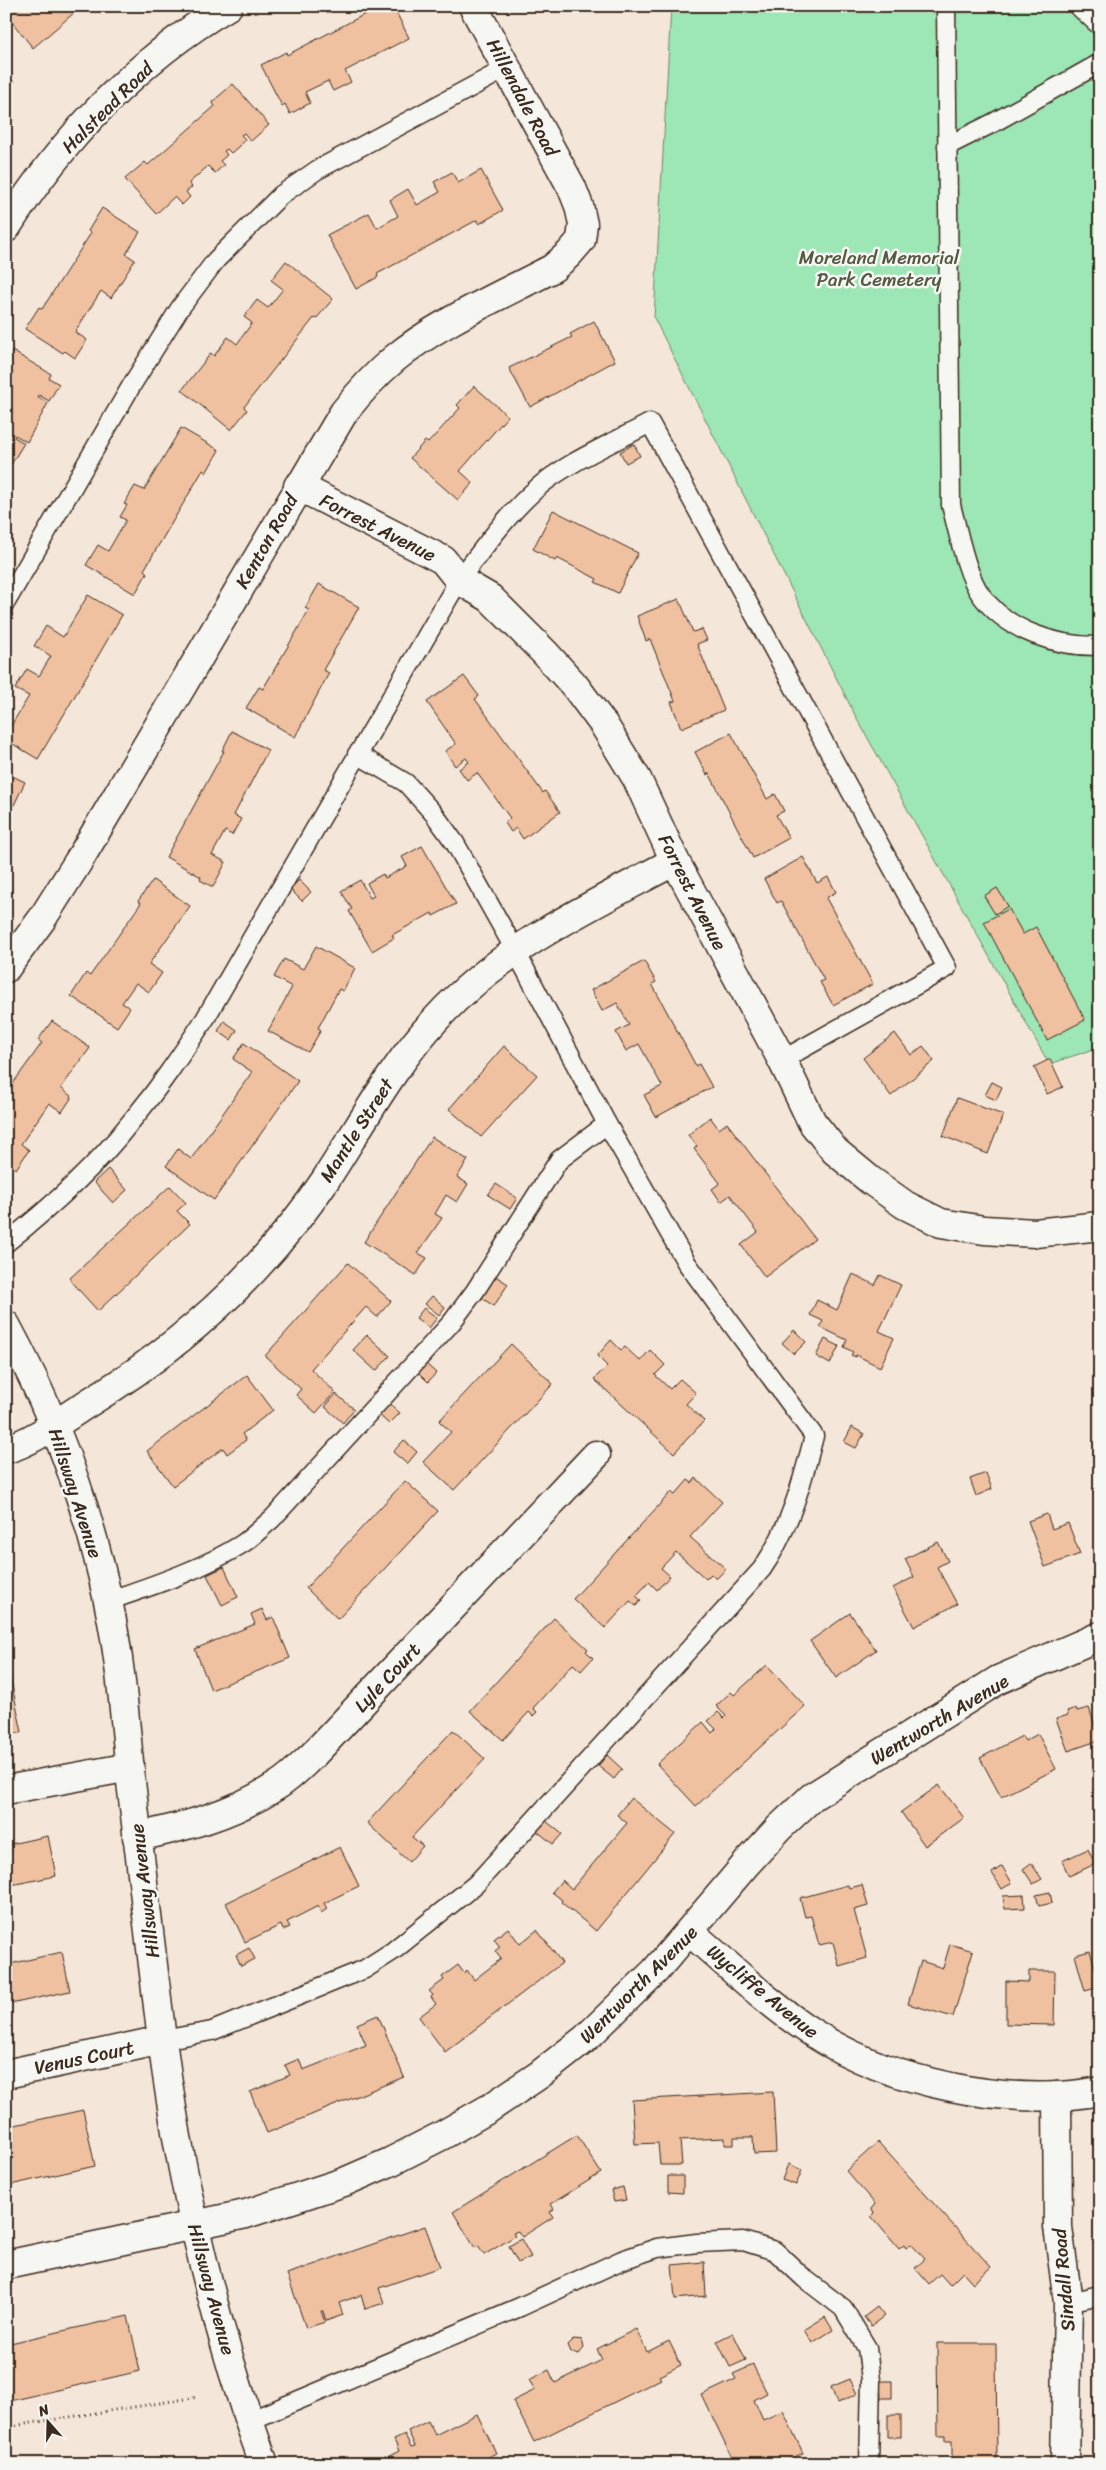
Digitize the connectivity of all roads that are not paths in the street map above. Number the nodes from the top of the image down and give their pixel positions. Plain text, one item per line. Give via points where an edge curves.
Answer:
1 (228, 6) edge
2 (474, 6) edge
3 (946, 6) edge
4 (1078, 6) edge
5 (1100, 26) edge
6 (1100, 63) edge
7 (507, 68) junction
8 (947, 146) junction
9 (572, 188) joint
10 (6, 228) edge
11 (298, 486) junction
12 (459, 580) junction
13 (6, 602) edge
14 (1100, 646) edge
15 (357, 754) junction
16 (675, 861) junction
17 (515, 950) junction
18 (6, 968) edge
19 (782, 1060) junction
20 (607, 1124) junction
21 (1100, 1226) edge
22 (6, 1244) edge
23 (6, 1325) edge
24 (55, 1424) junction
25 (6, 1449) edge
26 (596, 1455) dead end
27 (108, 1601) junction
28 (1100, 1636) edge
29 (130, 1766) junction
30 (6, 1790) edge
31 (137, 1837) junction
32 (690, 1932) junction
33 (162, 2040) junction
34 (6, 2074) edge
35 (1100, 2091) edge
36 (1057, 2096) junction
37 (195, 2226) junction
38 (6, 2265) edge
39 (1100, 2295) edge
40 (1068, 2302) junction
41 (249, 2421) junction
42 (264, 2464) edge
43 (869, 2464) edge
44 (1065, 2464) edge

1 - 10 street, Halstead Road via 176,40 100,109 45,172
2 - 7 street, Hillendale Road
3 - 8 lane
4 - 5 lane
6 - 8 lane
7 - 9 street, Hillendale Road
7 - 13 lane via 317,170 281,196 216,260 180,308 133,383
8 - 14 lane via 951,505 966,560 981,595 1021,630 1061,641
9 - 11 street, Kenton Road via 583,224 581,240 569,254 553,268 424,338 395,358 344,412
11 - 12 street, Forrest Avenue via 443,560
11 - 18 street, Kenton Road via 78,862
12 - 15 lane
12 - 16 street, Forrest Avenue via 490,598 575,686 637,779
12 - 19 lane via 500,527 536,489 568,467 650,423 947,968
15 - 17 lane via 406,783 434,814 474,875
15 - 22 lane via 205,1019 165,1078 82,1177
16 - 17 street, Mantle Street
16 - 19 street, Forrest Avenue
17 - 20 lane
17 - 24 street, Mantle Street via 438,1016 412,1046 325,1180 254,1270 166,1352
19 - 21 street, Forrest Avenue via 812,1122 835,1151 905,1205 941,1223 984,1230 1035,1233
20 - 27 lane via 559,1160 452,1322 272,1519 244,1543 215,1560
20 - 33 lane via 686,1262 814,1436 791,1516 777,1546 762,1569 476,1884 393,1951 365,1969 212,2031
23 - 24 street, Hillsway Avenue
24 - 25 street, Mantle Street
24 - 27 street, Hillsway Avenue via 85,1513
26 - 31 street, Lyle Court via 313,1755 279,1785 222,1815
27 - 29 street, Hillsway Avenue via 121,1678
28 - 32 street, Wentworth Avenue via 998,1680 812,1797 753,1856
29 - 30 street
29 - 31 street, Hillsway Avenue
31 - 33 street, Hillsway Avenue
32 - 36 street, Wycliffe Avenue via 813,2033 874,2064 952,2086 1021,2096
32 - 37 street, Wentworth Avenue via 623,2004 585,2039 490,2108 390,2162 344,2182 246,2214
33 - 34 street, Venus Court
33 - 37 street, Hillsway Avenue
35 - 36 street, Wycliffe Avenue
36 - 40 street, Sindall Road via 1058,2228
37 - 38 street, Wentworth Avenue
37 - 41 street, Hillsway Avenue via 222,2333
39 - 40 lane
40 - 44 street, Sindall Road
41 - 42 street, Hillsway Avenue
41 - 43 lane via 502,2315 622,2260 657,2248 743,2241 775,2251 844,2308 867,2348 871,2380

